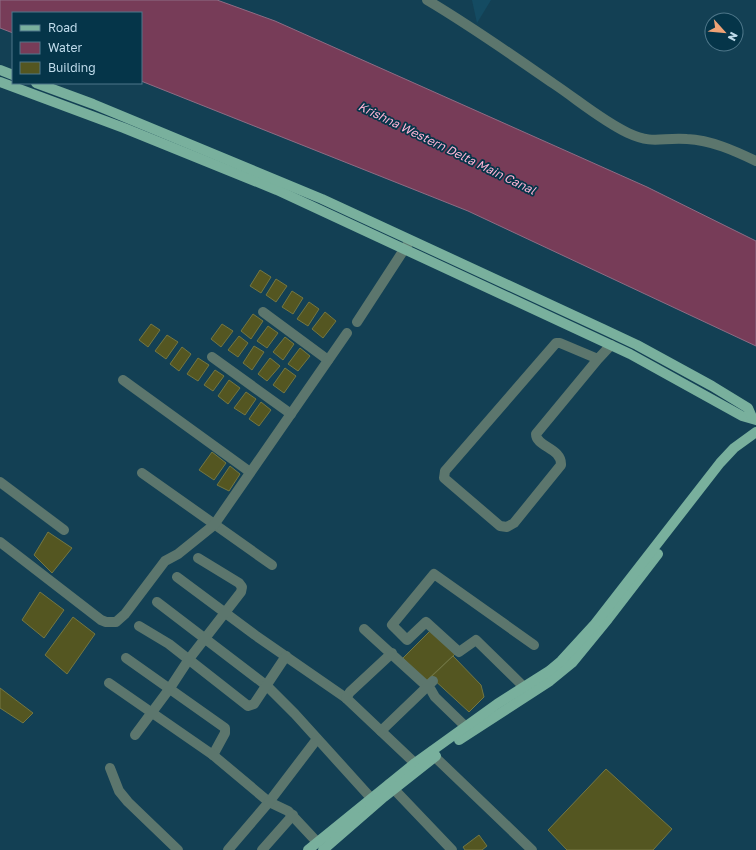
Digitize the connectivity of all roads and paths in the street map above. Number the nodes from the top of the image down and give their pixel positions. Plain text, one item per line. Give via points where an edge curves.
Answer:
1 (427, 0) edge
2 (0, 70) edge
3 (12, 74) edge
4 (0, 82) edge
5 (39, 84) edge
6 (756, 161) edge
7 (306, 198) junction
8 (410, 241) junction
9 (404, 250) junction
10 (263, 312) dead end
11 (578, 317) junction
12 (357, 322) dead end
13 (572, 327) junction
14 (347, 333) dead end
15 (610, 345) junction
16 (212, 357) dead end
17 (598, 359) junction
18 (328, 360) junction
19 (123, 380) dead end
20 (291, 414) junction
21 (754, 418) edge
22 (755, 433) edge
23 (740, 443) junction
24 (250, 472) junction
25 (142, 473) dead end
26 (0, 482) edge
27 (214, 525) junction
28 (64, 530) dead end
29 (0, 542) edge
30 (198, 558) dead end
31 (272, 565) dead end
32 (176, 577) dead end
33 (157, 602) dead end
34 (226, 614) junction
35 (139, 626) dead end
36 (364, 629) dead end
37 (206, 638) junction
38 (534, 645) dead end
39 (392, 653) junction
40 (286, 656) junction
41 (126, 658) dead end
42 (189, 659) junction
43 (108, 683) dead end
44 (430, 684) junction
45 (267, 686) junction
46 (524, 687) junction
47 (170, 688) junction
48 (346, 698) junction
49 (152, 711) junction
50 (466, 727) junction
51 (381, 731) junction
52 (135, 735) dead end
53 (317, 739) junction
54 (434, 754) junction
55 (213, 755) junction
56 (417, 766) junction
57 (110, 768) dead end
58 (391, 787) junction
59 (371, 798) junction
60 (269, 802) junction
61 (293, 815) junction
62 (317, 842) junction
63 (178, 850) edge
64 (228, 850) edge
65 (262, 850) edge
66 (308, 850) edge
67 (323, 850) edge
68 (452, 850) edge
69 (532, 850) edge

1 - 6 street via 476,29 602,118 628,133 650,141 687,138 730,150
2 - 3 main road
4 - 7 main road
5 - 7 main road via 93,104
7 - 8 main road
7 - 9 main road
8 - 9 street
8 - 11 main road
9 - 12 street
9 - 13 main road
10 - 18 street
11 - 13 main road
11 - 21 main road via 686,371 748,408
13 - 15 main road
14 - 18 street
15 - 17 street
15 - 21 main road via 742,416
16 - 20 street
17 - 17 street via 556,343 445,471 444,478 500,526 507,527 514,523 561,465 558,454 539,440 536,434
18 - 20 street
19 - 24 street
20 - 24 street
22 - 23 main road
23 - 46 main road via 720,463 574,648 549,671
23 - 54 main road via 738,450 572,663 550,681
24 - 27 street
25 - 27 street
26 - 28 street
27 - 29 street via 178,554 165,561 120,619 111,623 101,620
27 - 31 street
30 - 34 street via 242,587
32 - 34 street
33 - 37 street
34 - 37 street
34 - 40 street
35 - 42 street
36 - 39 street
37 - 42 street
37 - 45 street
38 - 46 street via 434,574 392,624 407,640 426,622 459,652 476,640
39 - 44 street
39 - 48 street
40 - 45 street
40 - 48 street
41 - 47 street
42 - 45 street via 248,706 254,704
42 - 47 street
43 - 49 street
44 - 50 street
44 - 51 street
45 - 53 street
46 - 50 main road
47 - 49 street
47 - 55 street via 225,728 225,733
48 - 51 street
49 - 52 street
49 - 55 street
50 - 54 main road
51 - 56 street
53 - 59 street
53 - 60 street
54 - 56 main road
54 - 69 street
55 - 60 street
56 - 58 main road
57 - 63 street via 119,791 128,802
58 - 59 main road
58 - 67 main road
58 - 68 street
59 - 62 main road
60 - 61 street
60 - 64 street
61 - 62 street
61 - 65 street
62 - 66 main road

